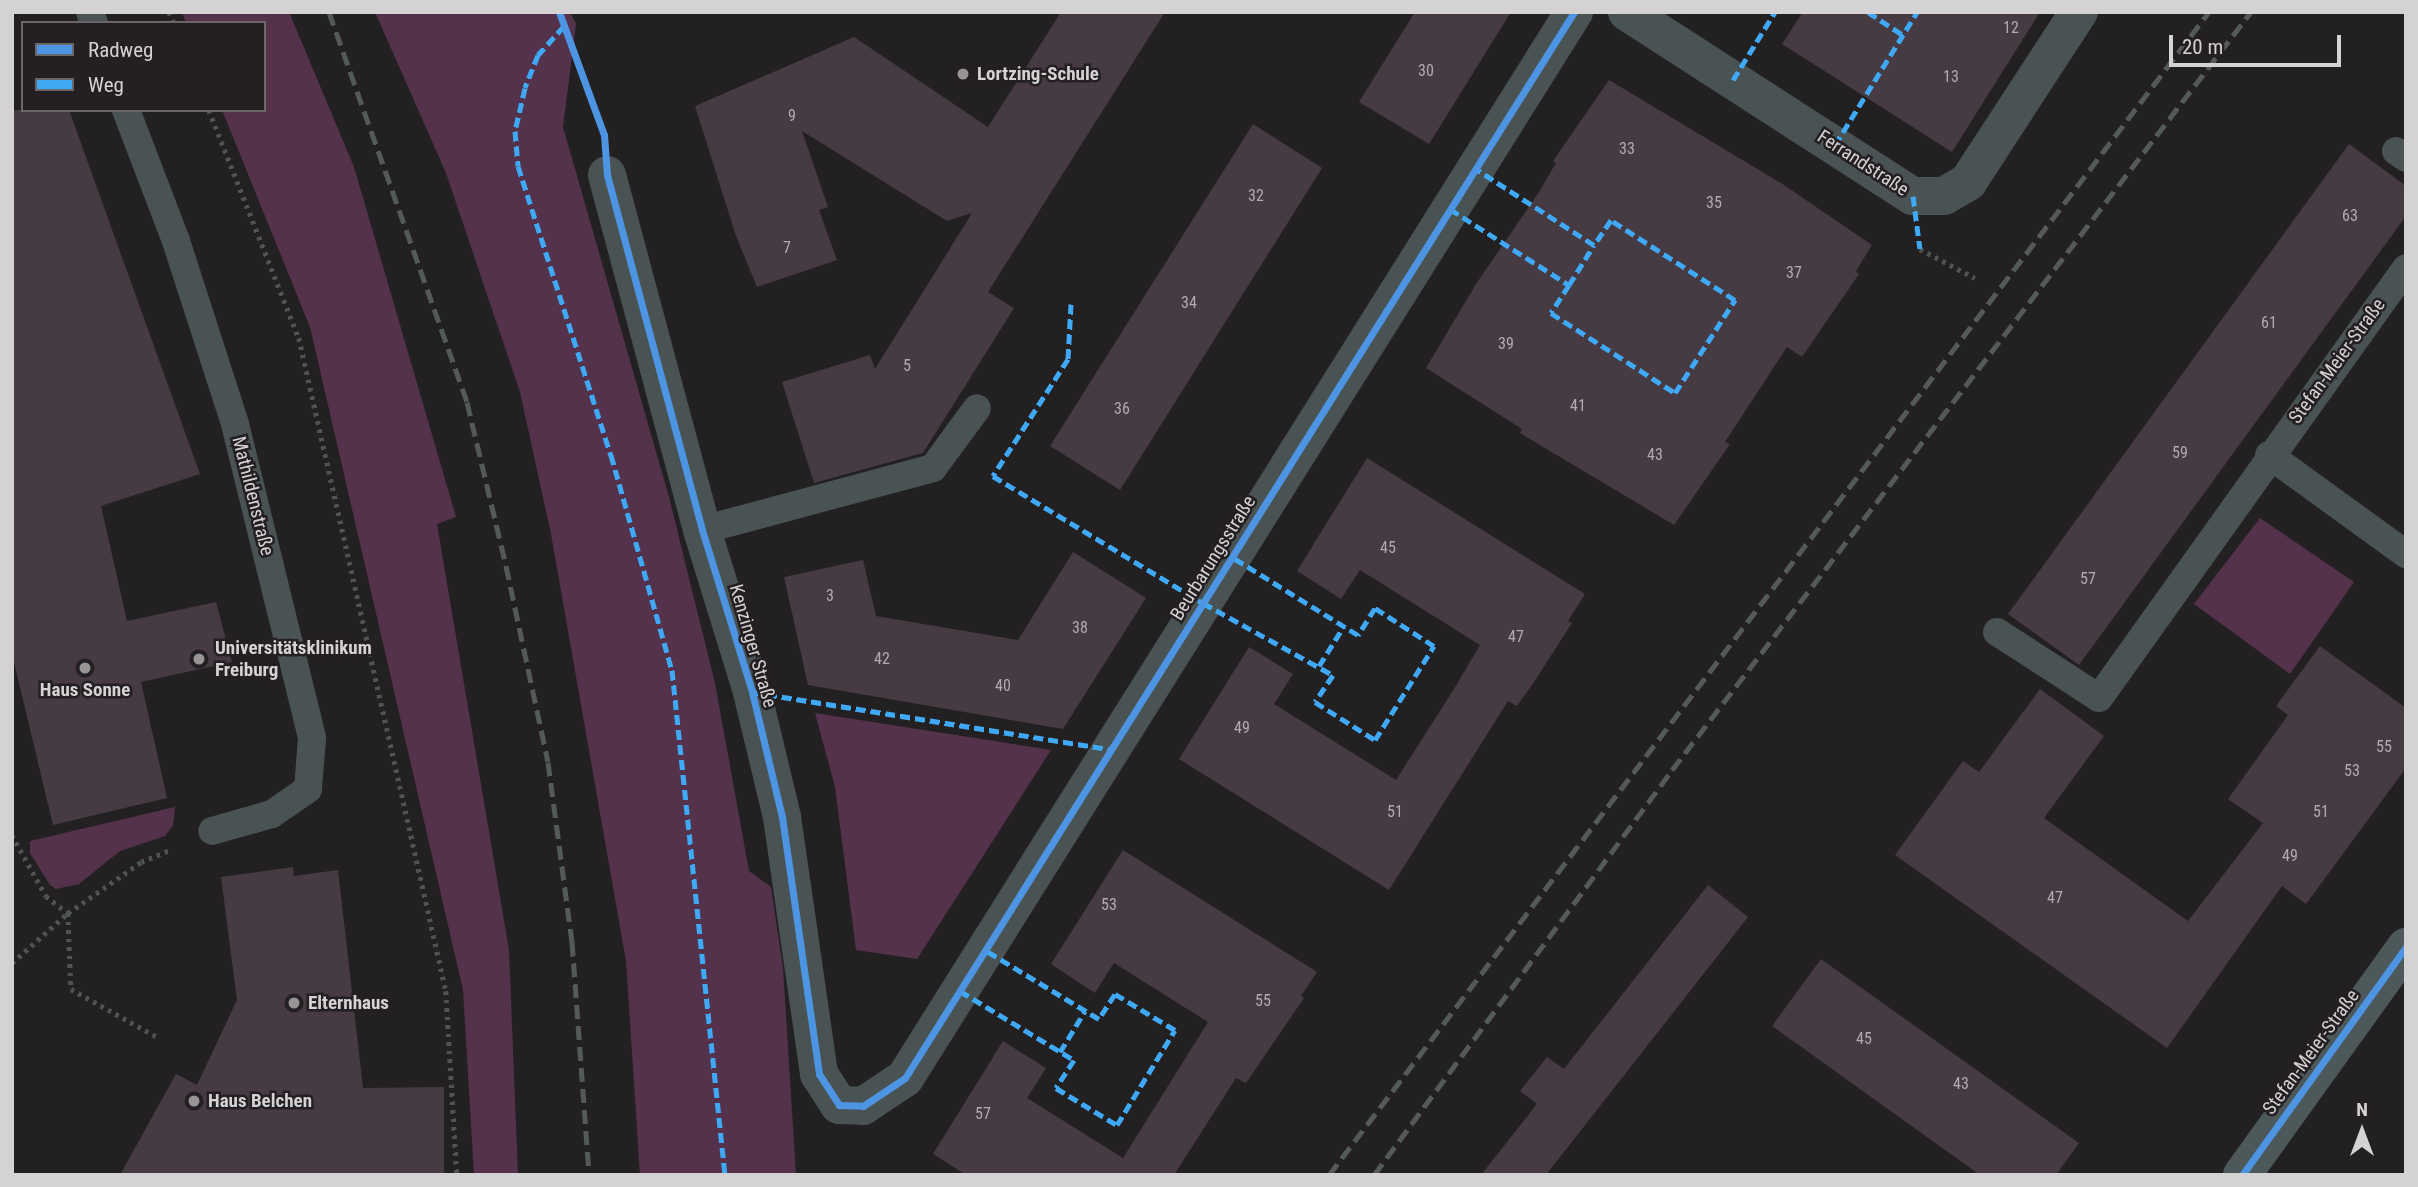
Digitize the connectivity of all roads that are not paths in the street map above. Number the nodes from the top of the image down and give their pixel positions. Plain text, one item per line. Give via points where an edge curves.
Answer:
1 (1574, 12) edge
2 (1627, 12) edge
3 (2079, 12) edge
4 (127, 112) edge
5 (607, 175) dead end
6 (2406, 268) edge
7 (977, 408) dead end
8 (2269, 455) junction
9 (702, 530) junction
10 (2406, 554) edge
11 (1997, 632) dead end
12 (212, 831) road end
13 (2406, 947) edge
14 (863, 1106) joint
15 (2242, 1175) edge

1 - 14 street, Beurbarungsstraße via 905,1077
2 - 3 street, Ferrandstraße via 1913,196 1944,196 1968,182
4 - 12 lane, Mathildenstraße via 176,241 235,424 312,738 308,789 272,814
5 - 9 street, Kenzinger Straße
6 - 8 lane, Stefan-Meier-Straße
7 - 9 lane via 933,468
8 - 10 lane
8 - 11 lane, Stefan-Meier-Straße via 2099,698
9 - 14 street, Kenzinger Straße via 752,692 782,817 819,1074 839,1105
13 - 15 main road, Stefan-Meier-Straße

